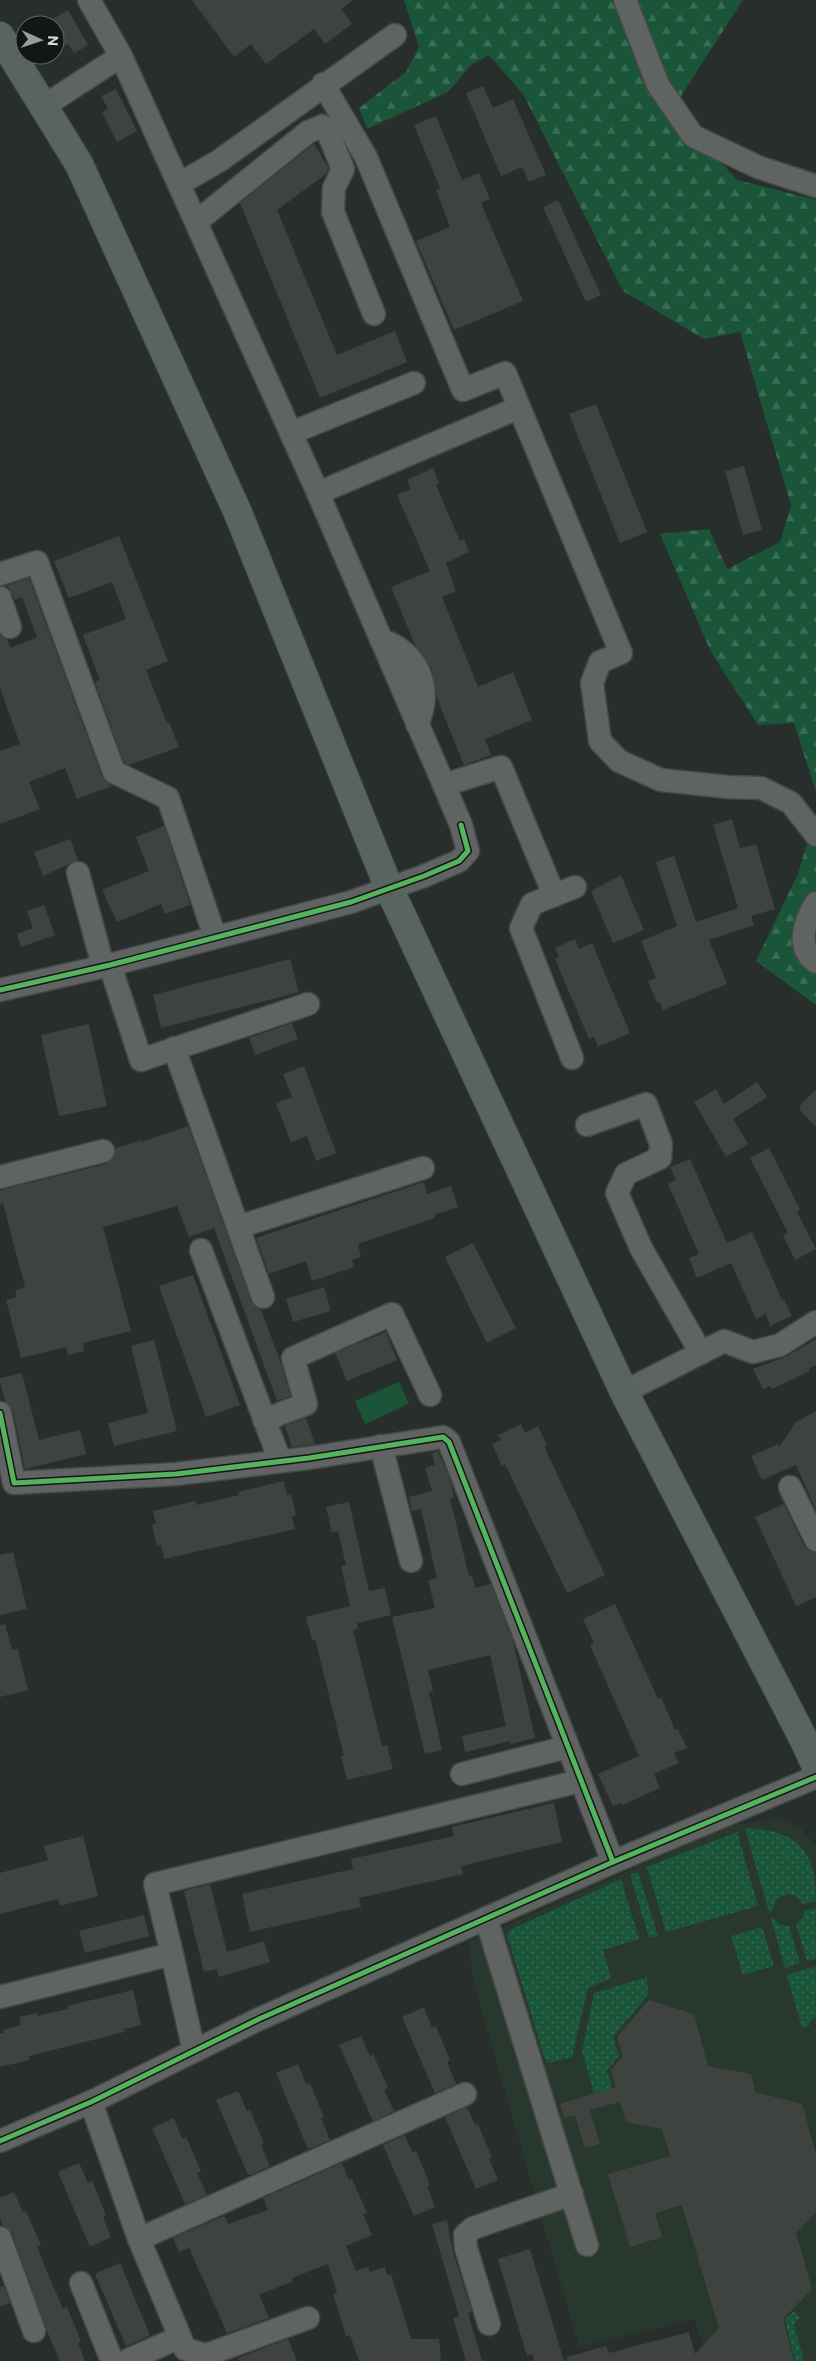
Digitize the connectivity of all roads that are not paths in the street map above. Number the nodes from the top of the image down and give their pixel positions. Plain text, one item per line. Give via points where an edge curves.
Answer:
1 (89, 0) edge
2 (625, 0) edge
3 (395, 35) dead end
4 (0, 36) edge
5 (121, 56) junction
6 (8, 66) edge
7 (323, 84) junction
8 (44, 106) junction
9 (179, 184) junction
10 (816, 186) edge
11 (196, 222) junction
12 (374, 314) dead end
13 (414, 383) dead end
14 (518, 408) junction
15 (291, 433) junction
16 (318, 493) junction
17 (0, 574) edge
18 (0, 598) edge
19 (10, 627) dead end
20 (444, 785) junction
21 (816, 835) edge
22 (78, 874) dead end
23 (575, 887) dead end
24 (389, 888) junction
25 (554, 895) junction
26 (816, 903) edge
27 (215, 937) junction
28 (816, 962) edge
29 (106, 966) junction
30 (0, 990) edge
31 (308, 1004) dead end
32 (174, 1048) junction
33 (572, 1058) dead end
34 (587, 1125) dead end
35 (103, 1151) dead end
36 (423, 1168) dead end
37 (0, 1177) edge
38 (238, 1227) junction
39 (201, 1250) dead end
40 (263, 1297) dead end
41 (816, 1322) edge
42 (701, 1353) junction
43 (624, 1392) junction
44 (430, 1395) dead end
45 (0, 1413) edge
46 (264, 1420) junction
47 (381, 1446) junction
48 (280, 1461) junction
49 (790, 1486) dead end
50 (7, 1487) edge
51 (816, 1540) edge
52 (411, 1561) dead end
53 (567, 1747) junction
54 (816, 1766) edge
55 (462, 1774) dead end
56 (816, 1777) edge
57 (580, 1781) junction
58 (613, 1862) junction
59 (486, 1918) junction
60 (172, 1954) junction
61 (0, 1997) edge
62 (194, 2051) junction
63 (465, 2094) dead end
64 (91, 2102) junction
65 (0, 2141) edge
66 (572, 2194) junction
67 (0, 2238) edge
68 (139, 2239) junction
69 (588, 2245) dead end
70 (81, 2283) dead end
71 (308, 2318) dead end
72 (489, 2324) dead end
73 (34, 2331) dead end
74 (183, 2349) edge
75 (112, 2361) edge
76 (126, 2361) edge

1 - 5 street
2 - 10 street via 658,86 693,136 758,167
3 - 7 street
4 - 6 main road
5 - 8 street
5 - 9 street
6 - 8 main road
7 - 9 street via 219,161
7 - 14 street via 366,157 463,390 505,373
8 - 24 main road via 79,164 238,513
9 - 11 street
11 - 12 street via 308,132 322,126 327,130 343,168 334,188 333,212
11 - 15 street
13 - 15 street
14 - 16 street
14 - 21 street via 621,653 600,662 592,683 600,741 620,761 661,780 728,788 761,788 791,803
15 - 16 street
16 - 20 street
17 - 27 street via 37,562 114,772 168,798
18 - 19 street
20 - 24 street via 468,851 459,861
20 - 25 street via 500,768
22 - 29 street
23 - 25 street
24 - 27 street via 351,902
24 - 43 main road
25 - 33 street via 532,904 521,928
26 - 28 street via 805,922 803,942 807,955
27 - 29 street
29 - 30 street
29 - 32 street via 141,1060
31 - 32 street
32 - 38 street
34 - 42 street via 646,1104 661,1144 660,1158 626,1174 617,1193 641,1248
35 - 37 street
36 - 38 street
38 - 40 street
39 - 46 street
41 - 42 street via 780,1345 753,1352 724,1341
42 - 43 street
43 - 54 main road
44 - 46 street via 392,1314 293,1358 306,1404
45 - 50 street
46 - 48 street
47 - 48 street
47 - 52 street
47 - 53 street via 443,1436 449,1442
48 - 50 street via 176,1474
49 - 51 street
53 - 55 street
53 - 57 street
56 - 58 street
57 - 58 street
57 - 60 street via 155,1884
58 - 59 street
59 - 62 street
59 - 66 street
60 - 61 street
60 - 62 street
62 - 64 street
63 - 68 street
64 - 65 street
64 - 68 street
66 - 69 street
66 - 72 street via 472,2228 465,2235
67 - 73 street
68 - 74 street
70 - 75 street
71 - 74 street via 206,2355
74 - 76 street

